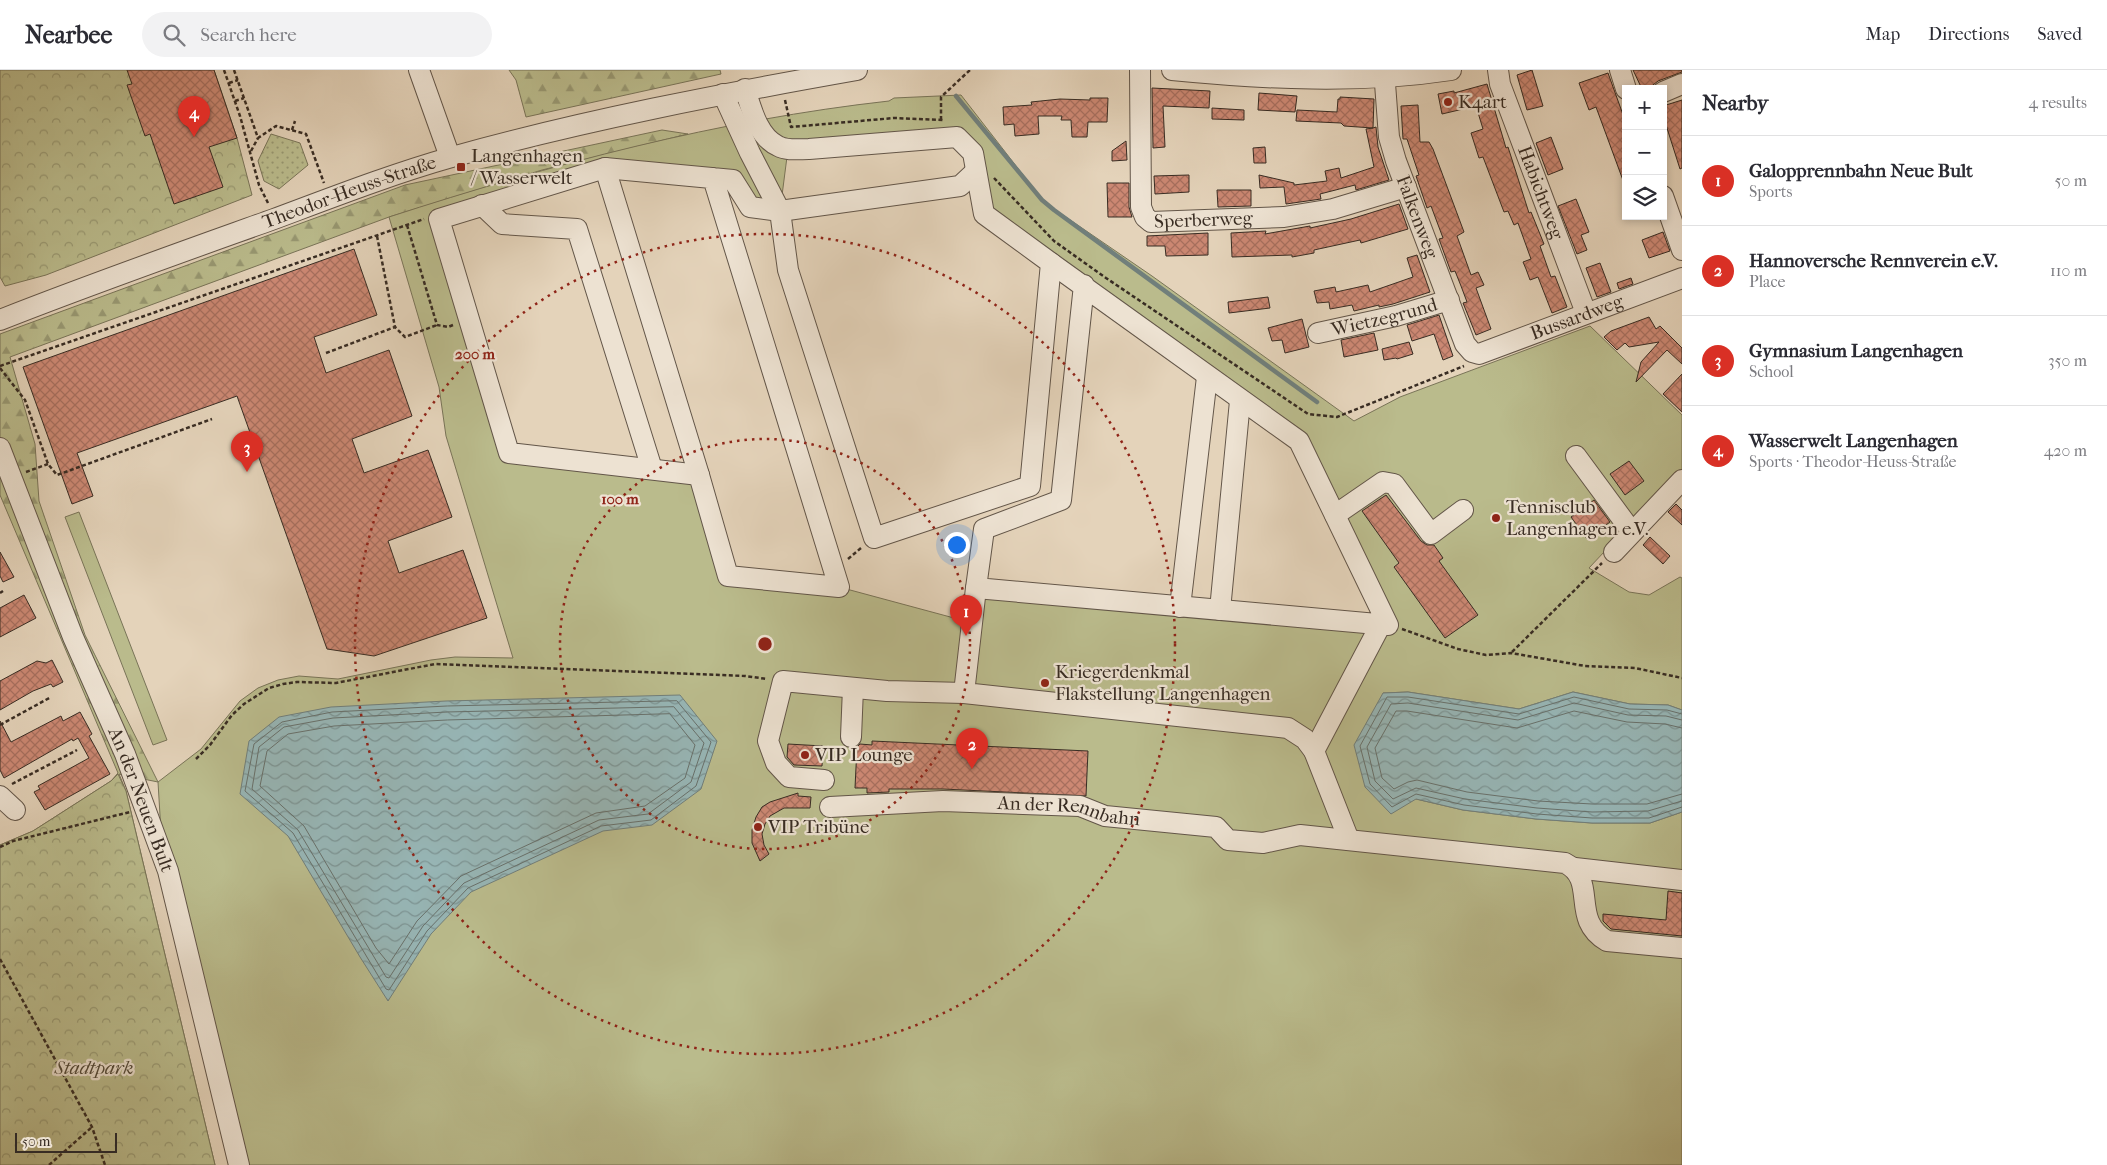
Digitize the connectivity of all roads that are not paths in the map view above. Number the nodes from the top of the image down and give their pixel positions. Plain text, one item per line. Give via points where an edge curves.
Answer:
1 (419, 70) edge
2 (857, 70) edge
3 (1140, 70) edge
4 (1172, 70) edge
5 (1451, 70) edge
6 (1498, 70) edge
7 (1620, 70) edge
8 (1384, 74) edge
9 (1682, 84) edge
10 (1625, 85) edge
11 (745, 89) junction
12 (1667, 90) edge
13 (723, 94) junction
14 (450, 157) junction
15 (605, 168) junction
16 (976, 171) junction
17 (713, 178) junction
18 (1406, 187) junction
19 (482, 205) junction
20 (1667, 207) edge
21 (780, 212) junction
22 (1682, 250) edge
23 (1051, 263) junction
24 (1682, 278) edge
25 (1084, 285) junction
26 (1449, 300) junction
27 (1586, 313) junction
28 (0, 320) edge
29 (1318, 333) dead end
30 (1472, 352) joint
31 (1207, 377) junction
32 (1240, 401) junction
33 (0, 448) edge
34 (1576, 456) dead end
35 (652, 469) junction
36 (698, 475) junction
37 (1682, 480) edge
38 (968, 507) junction
39 (1462, 510) dead end
40 (1335, 515) junction
41 (984, 529) junction
42 (1632, 532) junction
43 (1614, 552) road end
44 (976, 588) junction
45 (1180, 607) junction
46 (1220, 610) junction
47 (1384, 624) junction
48 (852, 688) junction
49 (964, 693) junction
50 (851, 737) dead end
51 (1314, 751) junction
52 (824, 780) dead end
53 (4, 791) edge
54 (830, 807) dead end
55 (15, 810) dead end
56 (1349, 840) junction
57 (1575, 868) junction
58 (1682, 880) edge
59 (1682, 948) edge
60 (239, 1165) edge

1 - 14 street
2 - 11 street, Theodor-Heuss-Straße
3 - 18 street, Sperberweg via 1141,207 1151,222 1284,217 1333,209
4 - 8 street via 1310,79
5 - 8 street
6 - 27 street, Habichtweg via 1500,84
7 - 10 street
8 - 18 street, Falkenweg via 1389,137
9 - 12 street
11 - 13 street, Theodor-Heuss-Straße
11 - 16 street via 754,117 777,146 809,149 957,136 973,153
13 - 14 street, Theodor-Heuss-Straße
13 - 21 street
14 - 28 street, Theodor-Heuss-Straße via 390,176
15 - 17 street
15 - 19 street
15 - 36 street
16 - 21 street via 960,186
16 - 23 street via 984,214
17 - 21 street via 733,180 750,207
17 - 36 street via 839,587 728,576
18 - 26 street, Falkenweg
19 - 35 street via 502,224 577,229
19 - 35 street via 439,219 509,453
20 - 22 street
21 - 38 street via 788,270 874,538
23 - 25 street
23 - 38 street via 1030,486
24 - 27 street, Bussardweg
25 - 31 street
25 - 41 street via 1061,500
26 - 29 street, Wietzegrund via 1396,316
26 - 30 street, Falkenweg via 1465,344
27 - 30 street, Bussardweg via 1479,354
31 - 32 street
31 - 45 street
32 - 40 street via 1299,441
32 - 46 street
33 - 60 street, An der Neuen Bult via 73,637 125,754 168,871
34 - 42 street
35 - 36 street
37 - 42 street
38 - 41 street
39 - 40 street via 1431,534 1394,484 1383,482
40 - 47 street
41 - 44 street
42 - 43 street
44 - 45 street
44 - 49 street
45 - 46 street
46 - 47 street
47 - 51 street
48 - 49 street
48 - 50 street
48 - 52 street via 783,682 768,741 776,764 789,777
49 - 51 street via 1288,728
51 - 56 street
53 - 55 street
54 - 56 street, An der Rennbahn via 943,801 1080,806 1105,816 1216,827 1228,840 1263,843 1300,835
56 - 57 street, An der Rennbahn via 1565,863
57 - 58 street, An der Rennbahn
57 - 59 street via 1582,882 1588,923 1597,935 1607,941

